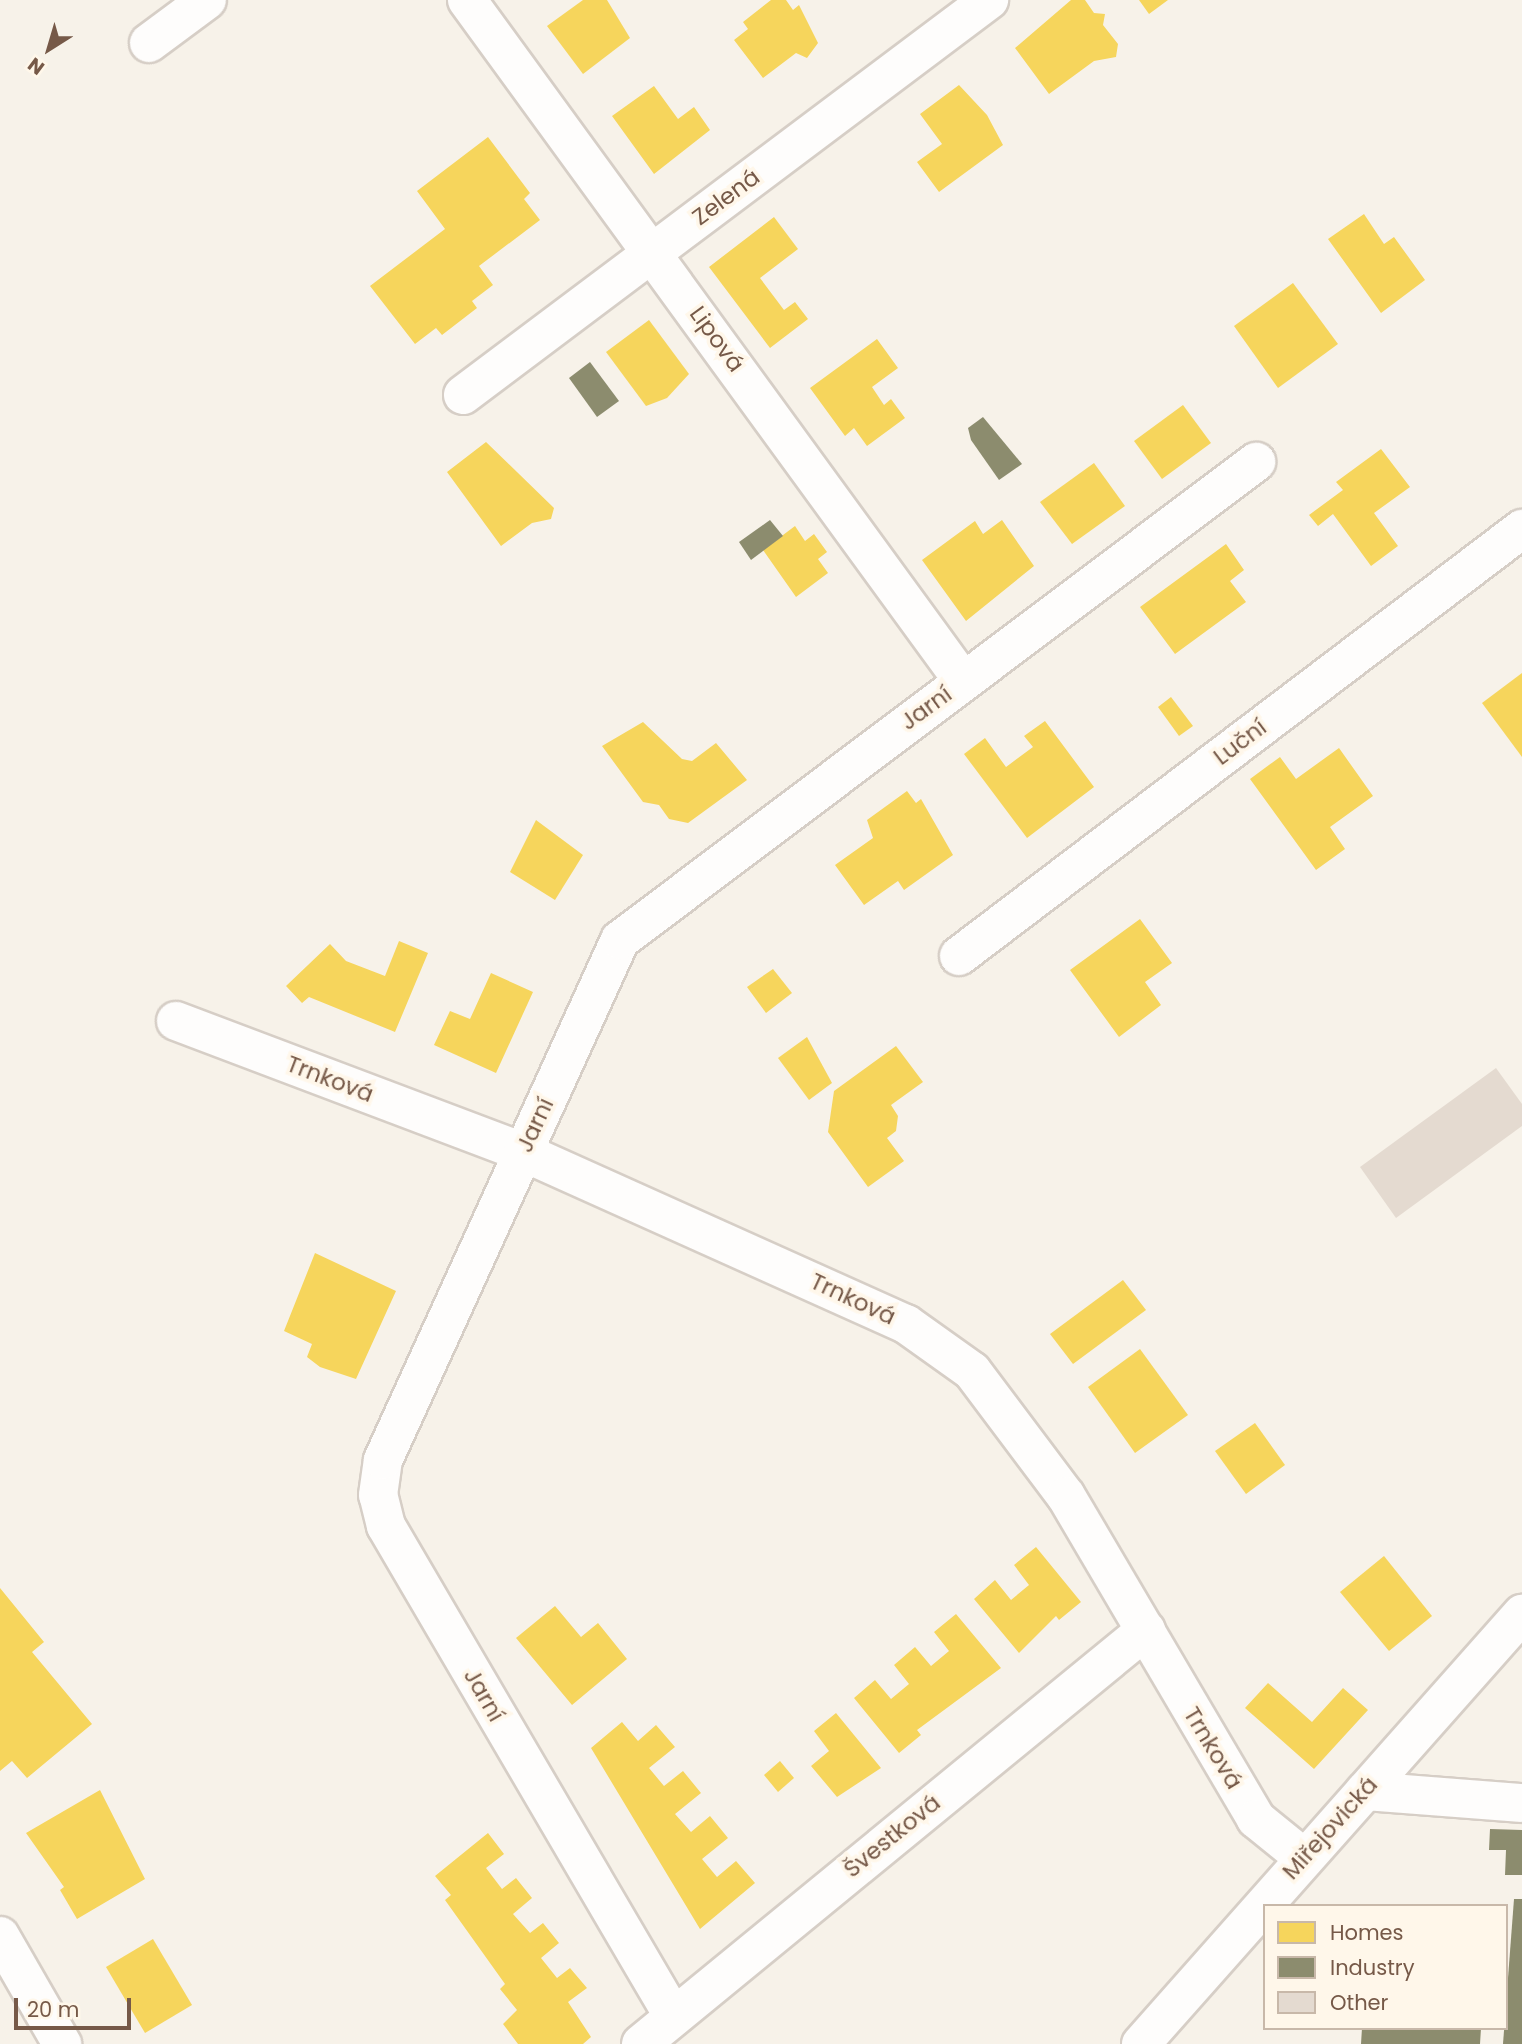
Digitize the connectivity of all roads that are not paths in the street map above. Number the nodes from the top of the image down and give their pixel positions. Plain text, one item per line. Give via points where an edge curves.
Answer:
1 (207, 0) edge
2 (467, 0) edge
3 (989, 0) edge
4 (149, 43) dead end
5 (654, 251) junction
6 (463, 395) dead end
7 (1256, 462) dead end
8 (1522, 529) edge
9 (963, 681) junction
10 (959, 956) dead end
11 (176, 1021) dead end
12 (523, 1152) junction
13 (1522, 1614) edge
14 (1146, 1630) junction
15 (1364, 1791) junction
16 (1522, 1802) edge
17 (1303, 1857) junction
18 (0, 1936) edge
19 (672, 2014) junction
20 (62, 2044) edge
21 (641, 2044) edge
22 (1141, 2044) edge

1 - 4 street
2 - 5 street, Lipová
3 - 5 street, Zelená
5 - 6 street, Zelená
5 - 9 street, Lipová
7 - 9 street, Jarní
8 - 10 street, Luční
9 - 12 street, Jarní via 620,940
11 - 12 street, Trnková
12 - 14 street, Trnková via 906,1324 972,1371 1066,1496
12 - 19 street, Jarní via 383,1460 379,1495 386,1526
13 - 15 street, Miřejovická
14 - 17 street, Trnková via 1256,1819
14 - 19 street, Švestková
15 - 16 street
15 - 17 street, Miřejovická
17 - 22 street, Miřejovická
18 - 20 street
19 - 21 street, Švestková

